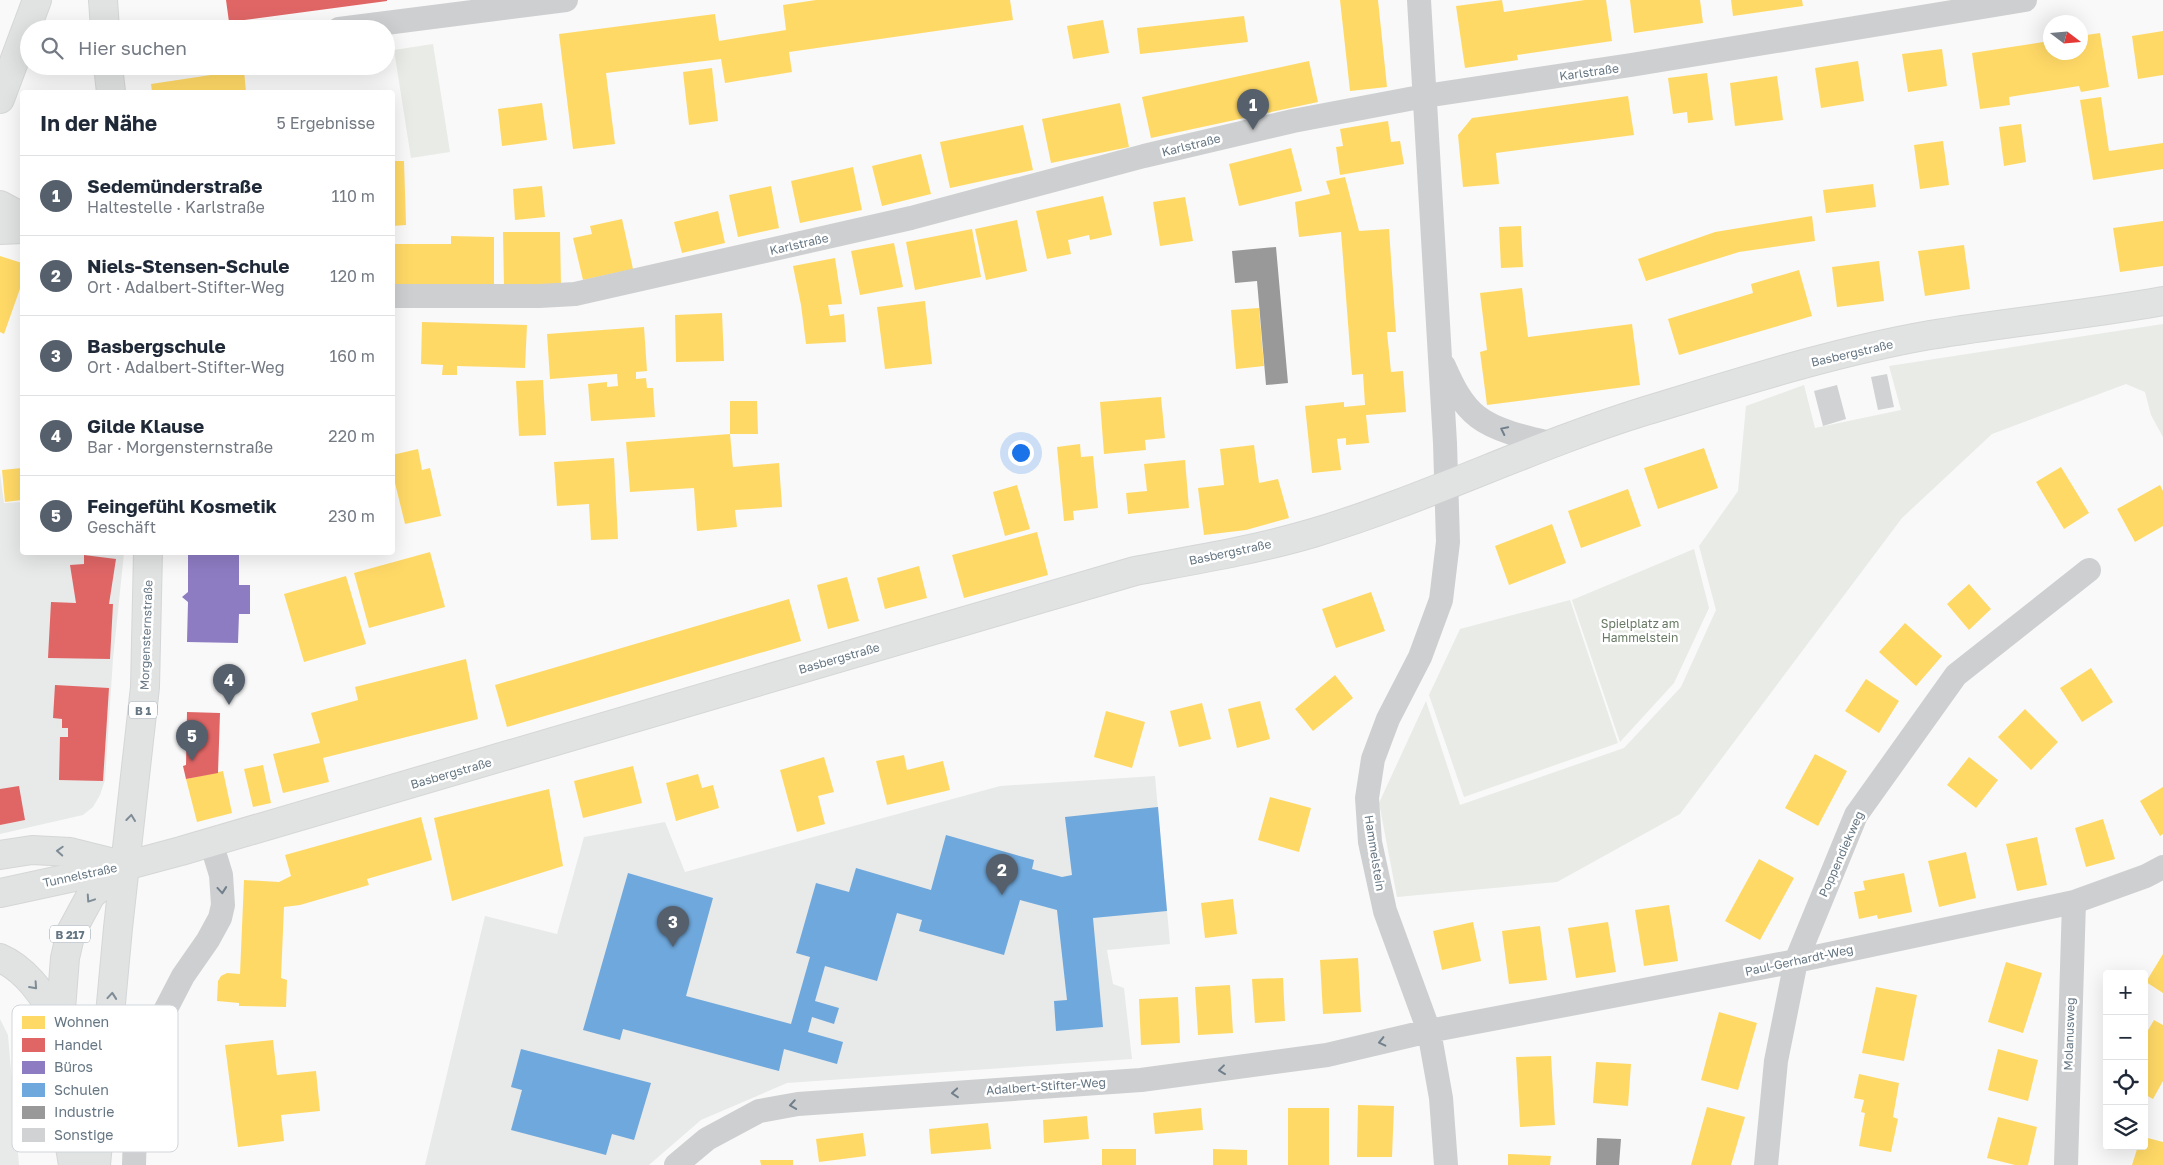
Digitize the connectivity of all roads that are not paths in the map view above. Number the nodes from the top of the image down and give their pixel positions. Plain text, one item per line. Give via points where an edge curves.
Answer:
1 (37, 0) edge
2 (103, 0) edge
3 (566, 0) edge
4 (1419, 0) edge
5 (2025, 0) edge
6 (29, 20) edge
7 (104, 20) edge
8 (395, 22) edge
9 (20, 44) edge
10 (109, 75) edge
11 (3, 87) edge
12 (111, 90) edge
13 (1425, 96) junction
14 (0, 205) edge
15 (20, 216) edge
16 (20, 229) edge
17 (0, 230) edge
18 (395, 296) edge
19 (2163, 301) edge
20 (1439, 355) junction
21 (1550, 443) junction
22 (1447, 486) junction
23 (148, 555) edge
24 (2089, 570) dead end
25 (211, 842) junction
26 (0, 855) edge
27 (125, 866) junction
28 (2163, 867) edge
29 (0, 893) edge
30 (2074, 902) junction
31 (0, 958) edge
32 (1796, 961) junction
33 (49, 1005) edge
34 (61, 1005) edge
35 (112, 1005) edge
36 (168, 1005) edge
37 (1429, 1031) junction
38 (70, 1152) edge
39 (97, 1152) edge
40 (134, 1152) edge
41 (72, 1165) edge
42 (96, 1165) edge
43 (134, 1165) edge
44 (676, 1165) edge
45 (1446, 1165) edge
46 (1766, 1165) edge
47 (2066, 1165) edge

1 - 6 main road
2 - 7 main road
3 - 8 street
4 - 13 street, Hammelstein
5 - 13 street, Karlstraße
9 - 11 main road
10 - 12 main road
13 - 18 street, Karlstraße via 1269,126 911,218 576,294
13 - 20 street, Hammelstein
14 - 15 main road
16 - 17 main road
19 - 21 main road, Basbergstraße via 1928,336 1830,357 1641,412
21 -> 20 street via 1513,434 1478,417 1456,392
20 - 22 street, Hammelstein
21 - 22 main road, Basbergstraße
22 - 25 main road, Basbergstraße via 1313,533 1247,550 1135,571
22 - 37 street, Hammelstein via 1448,542 1441,600 1420,657 1379,743 1366,798 1370,842 1385,912
27 -> 23 main road, Morgensternstraße / B 1 via 145,687
24 - 32 street, Poppendiekweg via 1956,674 1856,815
25 - 27 main road, Basbergstraße
25 -> 36 street via 221,875 223,905 220,918
27 -> 26 main road, Tunnelstraße via 70,852 32,850
27 - 29 main road, Tunnelstraße
27 -> 34 main road, B 217 via 91,895 71,932 65,958
35 -> 27 main road, Morgensternstraße
28 - 30 street, Paul-Gerhardt-Weg
30 - 32 street, Paul-Gerhardt-Weg
30 - 47 street, Molanusweg
31 -> 33 main road, B 217 via 23,973
32 - 37 street, Paul-Gerhardt-Weg
32 - 46 street, Poppendiekweg via 1776,1061
37 -> 44 street, Adalbert-Stifter-Weg via 1327,1055 1141,1080 798,1104 759,1111 707,1139
37 - 45 street, Hammelstein via 1441,1098
38 - 41 main road, B 217
42 -> 39 main road, Morgensternstraße
40 -> 43 street

